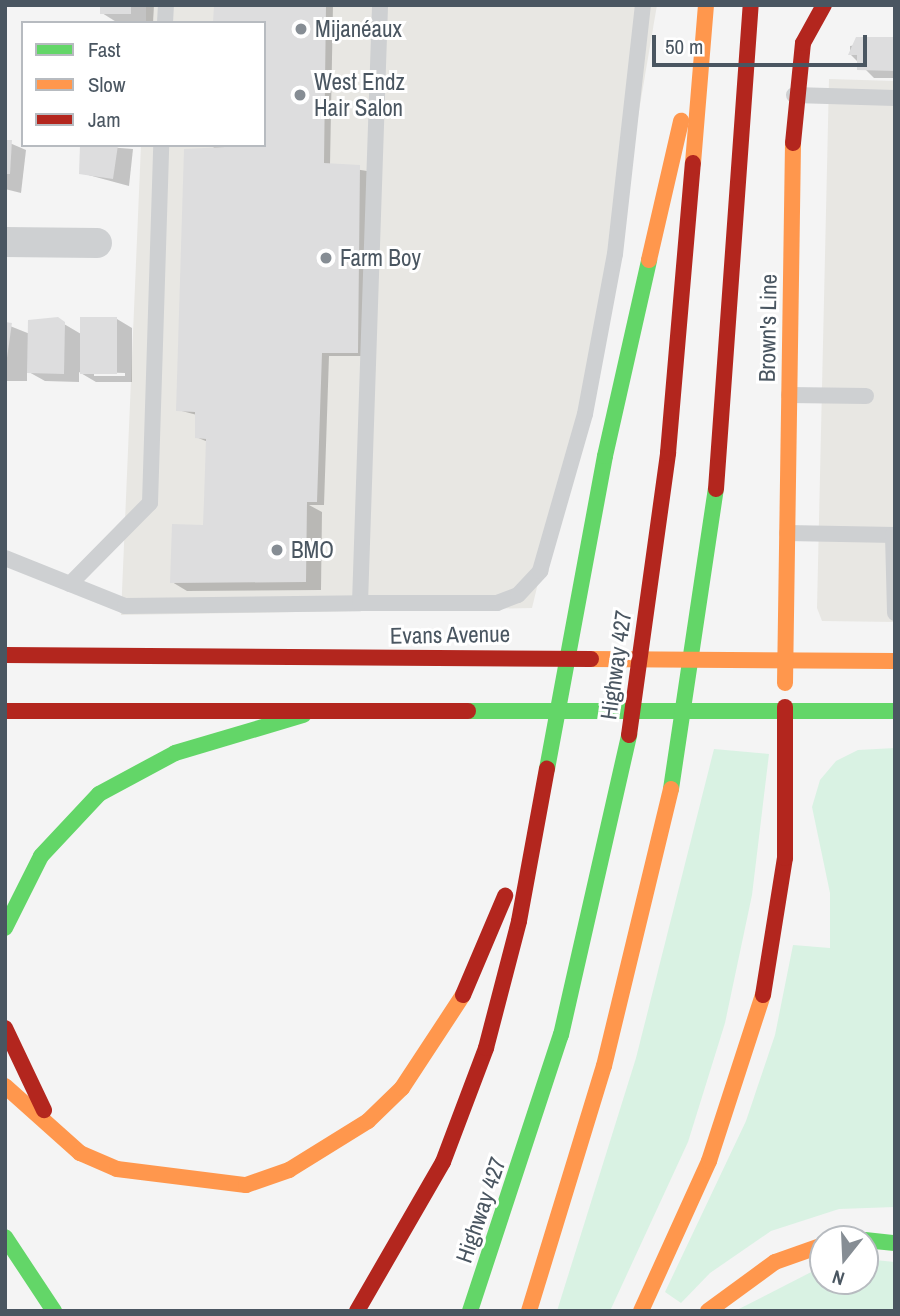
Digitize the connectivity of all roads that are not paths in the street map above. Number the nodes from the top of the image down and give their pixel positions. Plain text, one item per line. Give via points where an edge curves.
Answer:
1 (380, 5) edge
2 (643, 5) edge
3 (706, 5) edge
4 (751, 5) edge
5 (824, 5) edge
6 (702, 71) junction
7 (794, 95) junction
8 (895, 98) edge
9 (161, 147) edge
10 (5, 243) edge
11 (97, 243) dead end
12 (789, 395) junction
13 (866, 396) dead end
14 (787, 533) junction
15 (894, 535) edge
16 (5, 558) edge
17 (894, 572) edge
18 (70, 584) junction
19 (360, 603) junction
20 (895, 613) edge
21 (5, 655) edge
22 (785, 657) junction
23 (895, 661) edge
24 (785, 707) junction
25 (5, 711) edge
26 (895, 711) edge
27 (303, 715) junction
28 (544, 796) junction
29 (5, 928) edge
30 (5, 1028) edge
31 (5, 1086) edge
32 (53, 1127) junction
33 (5, 1237) edge
34 (809, 1250) edge
35 (54, 1311) edge
36 (357, 1311) edge
37 (470, 1311) edge
38 (529, 1311) edge
39 (641, 1311) edge
40 (708, 1311) edge

1 - 19 lane
2 - 19 lane via 615,254 585,414 540,571 518,596 496,603
3 - 6 main road, Highway 427
4 - 38 main road via 720,464 676,768 604,1066
5 - 7 main road, Brown's Line via 803,43
6 - 28 main road via 673,140 605,456
6 - 37 main road, Highway 427 via 668,453 623,778 561,1035
7 - 8 lane
7 - 12 main road, Brown's Line
9 - 18 lane via 150,503
10 - 11 street
12 - 13 lane
12 - 14 main road, Brown's Line
14 - 15 lane
14 - 22 main road, Brown's Line
15 - 17 lane
16 - 18 lane
17 - 20 lane
18 - 19 lane via 125,606
21 - 22 main road, Evans Avenue
22 - 23 main road, Evans Avenue
22 - 24 main road, Brown's Line
24 - 26 main road
24 - 27 main road
24 - 39 main road, Brown's Line via 785,858 771,965 746,1059 709,1161
25 - 27 main road
27 - 29 main road via 175,753 99,794 41,856
28 - 32 main road via 459,1005 402,1088 368,1121 289,1170 246,1185 117,1169 80,1153
28 - 36 main road via 519,921 467,1103 417,1213
30 - 32 main road
31 - 32 main road
33 - 35 main road
34 - 40 main road via 775,1262

